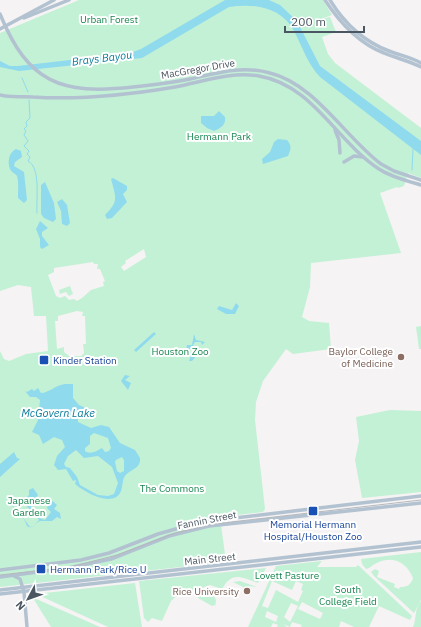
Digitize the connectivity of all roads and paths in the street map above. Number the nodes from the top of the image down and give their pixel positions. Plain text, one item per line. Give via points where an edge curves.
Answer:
1 (54, 0) edge
2 (69, 0) edge
3 (325, 0) edge
4 (330, 0) edge
5 (0, 14) edge
6 (339, 17) junction
7 (20, 20) junction
8 (5, 26) junction
9 (0, 29) edge
10 (368, 43) junction
11 (421, 63) edge
12 (421, 68) edge
13 (240, 69) junction
14 (240, 75) junction
15 (97, 90) junction
16 (0, 95) edge
17 (97, 97) junction
18 (334, 127) junction
19 (340, 153) dead end
20 (365, 158) junction
21 (344, 162) dead end
22 (421, 180) edge
23 (421, 185) edge
24 (421, 496) edge
25 (381, 501) junction
26 (421, 502) edge
27 (360, 503) junction
28 (360, 510) junction
29 (344, 511) junction
30 (421, 542) edge
31 (421, 547) edge
32 (0, 570) edge
33 (13, 576) junction
34 (0, 577) edge
35 (0, 590) edge
36 (24, 590) junction
37 (0, 594) edge
38 (27, 627) edge

1 - 7 main road
2 - 7 main road
3 - 6 main road
4 - 6 main road
5 - 8 main road, MacGregor Drive
6 - 10 main road via 351,33
7 - 8 main road
8 - 9 main road
8 - 15 main road, MacGregor Drive via 21,55 34,68 50,79 71,87
10 - 11 main road
10 - 12 main road via 383,53
13 - 14 main road
13 - 15 main road, MacGregor Drive via 170,82
13 - 22 main road, MacGregor Drive via 272,73 294,83 314,99 375,159 387,167
14 - 17 main road, MacGregor Drive
14 - 18 main road, MacGregor Drive via 271,78 292,88
15 - 17 main road
16 - 17 main road, MacGregor Drive via 62,99
18 - 19 main road
18 - 20 main road, MacGregor Drive
20 - 21 main road via 354,156
20 - 23 main road, MacGregor Drive via 385,172
24 - 25 main road, Fannin Street
25 - 27 main road, Fannin Street
25 - 28 main road via 365,505
26 - 28 main road, Fannin Street
27 - 29 main road via 356,508
27 - 32 main road, Fannin Street via 200,522 81,560
28 - 29 main road, Fannin Street
29 - 33 main road, Fannin Street via 209,526 169,536 111,559
30 - 36 main road, Main Street
31 - 36 main road, Main Street
33 - 34 main road, Fannin Street
33 - 36 main road via 20,579
35 - 36 main road, Main Street
36 - 37 main road, Main Street
36 - 38 main road

